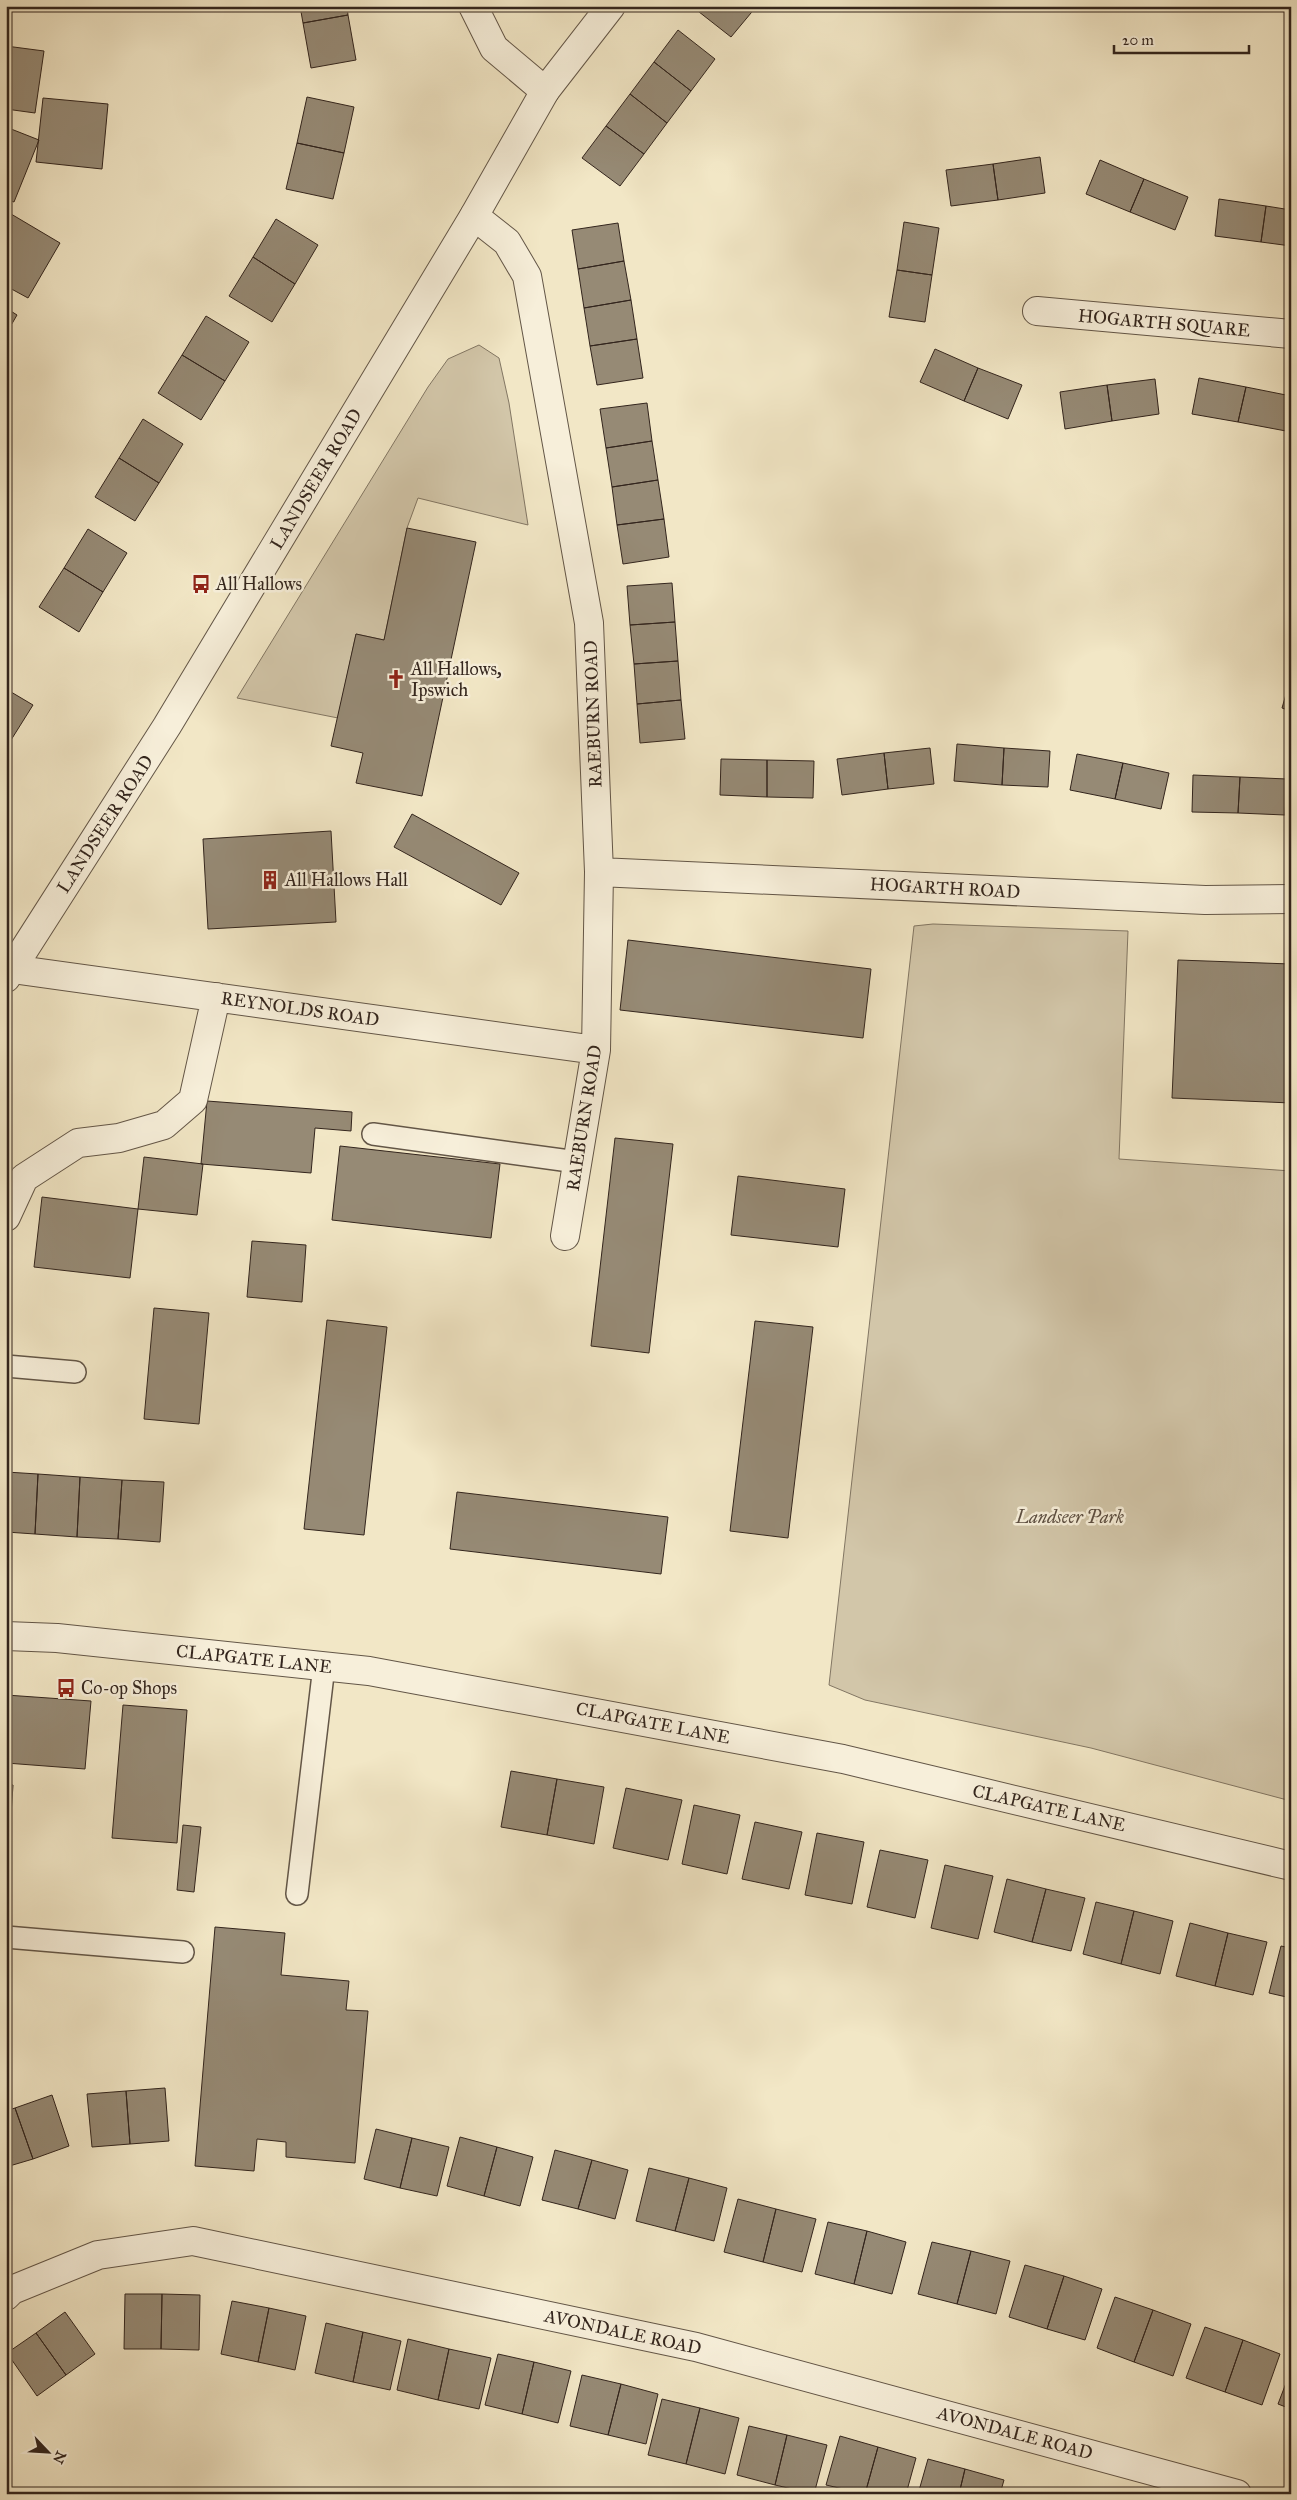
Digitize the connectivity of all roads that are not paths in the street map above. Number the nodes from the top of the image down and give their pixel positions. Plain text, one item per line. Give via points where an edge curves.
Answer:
1 (473, 6) edge
2 (611, 6) edge
3 (545, 91) junction
4 (474, 216) junction
5 (1037, 311) dead end
6 (1291, 334) edge
7 (599, 872) junction
8 (1291, 899) edge
9 (8, 971) edge
10 (216, 997) junction
11 (596, 1050) junction
12 (373, 1134) dead end
13 (577, 1162) junction
14 (6, 1217) edge
15 (565, 1236) dead end
16 (6, 1366) edge
17 (75, 1372) dead end
18 (6, 1636) edge
19 (324, 1666) junction
20 (1291, 1866) edge
21 (297, 1894) dead end
22 (6, 1937) edge
23 (183, 1952) dead end
24 (6, 2296) edge
25 (1237, 2494) edge

1 - 3 street via 494,48
2 - 3 street, LANDSEER ROAD
3 - 4 street, LANDSEER ROAD
4 - 7 street, RAEBURN ROAD via 507,242 527,276 589,623
4 - 9 street, LANDSEER ROAD via 167,726
5 - 6 street, HOGARTH SQUARE
7 - 8 street, HOGARTH ROAD via 1205,900
7 - 11 street, RAEBURN ROAD
9 - 10 street, REYNOLDS ROAD
10 - 11 street, REYNOLDS ROAD
10 - 14 street via 193,1100 164,1125 119,1138 78,1143 24,1178
11 - 13 street, RAEBURN ROAD
12 - 13 lane
13 - 15 street, RAEBURN ROAD
16 - 17 lane
18 - 19 street, CLAPGATE LANE via 57,1638
19 - 20 street, CLAPGATE LANE via 369,1670 843,1759
19 - 21 lane
22 - 23 lane
24 - 25 street, AVONDALE ROAD via 12,2290 98,2254 193,2241 696,2347

